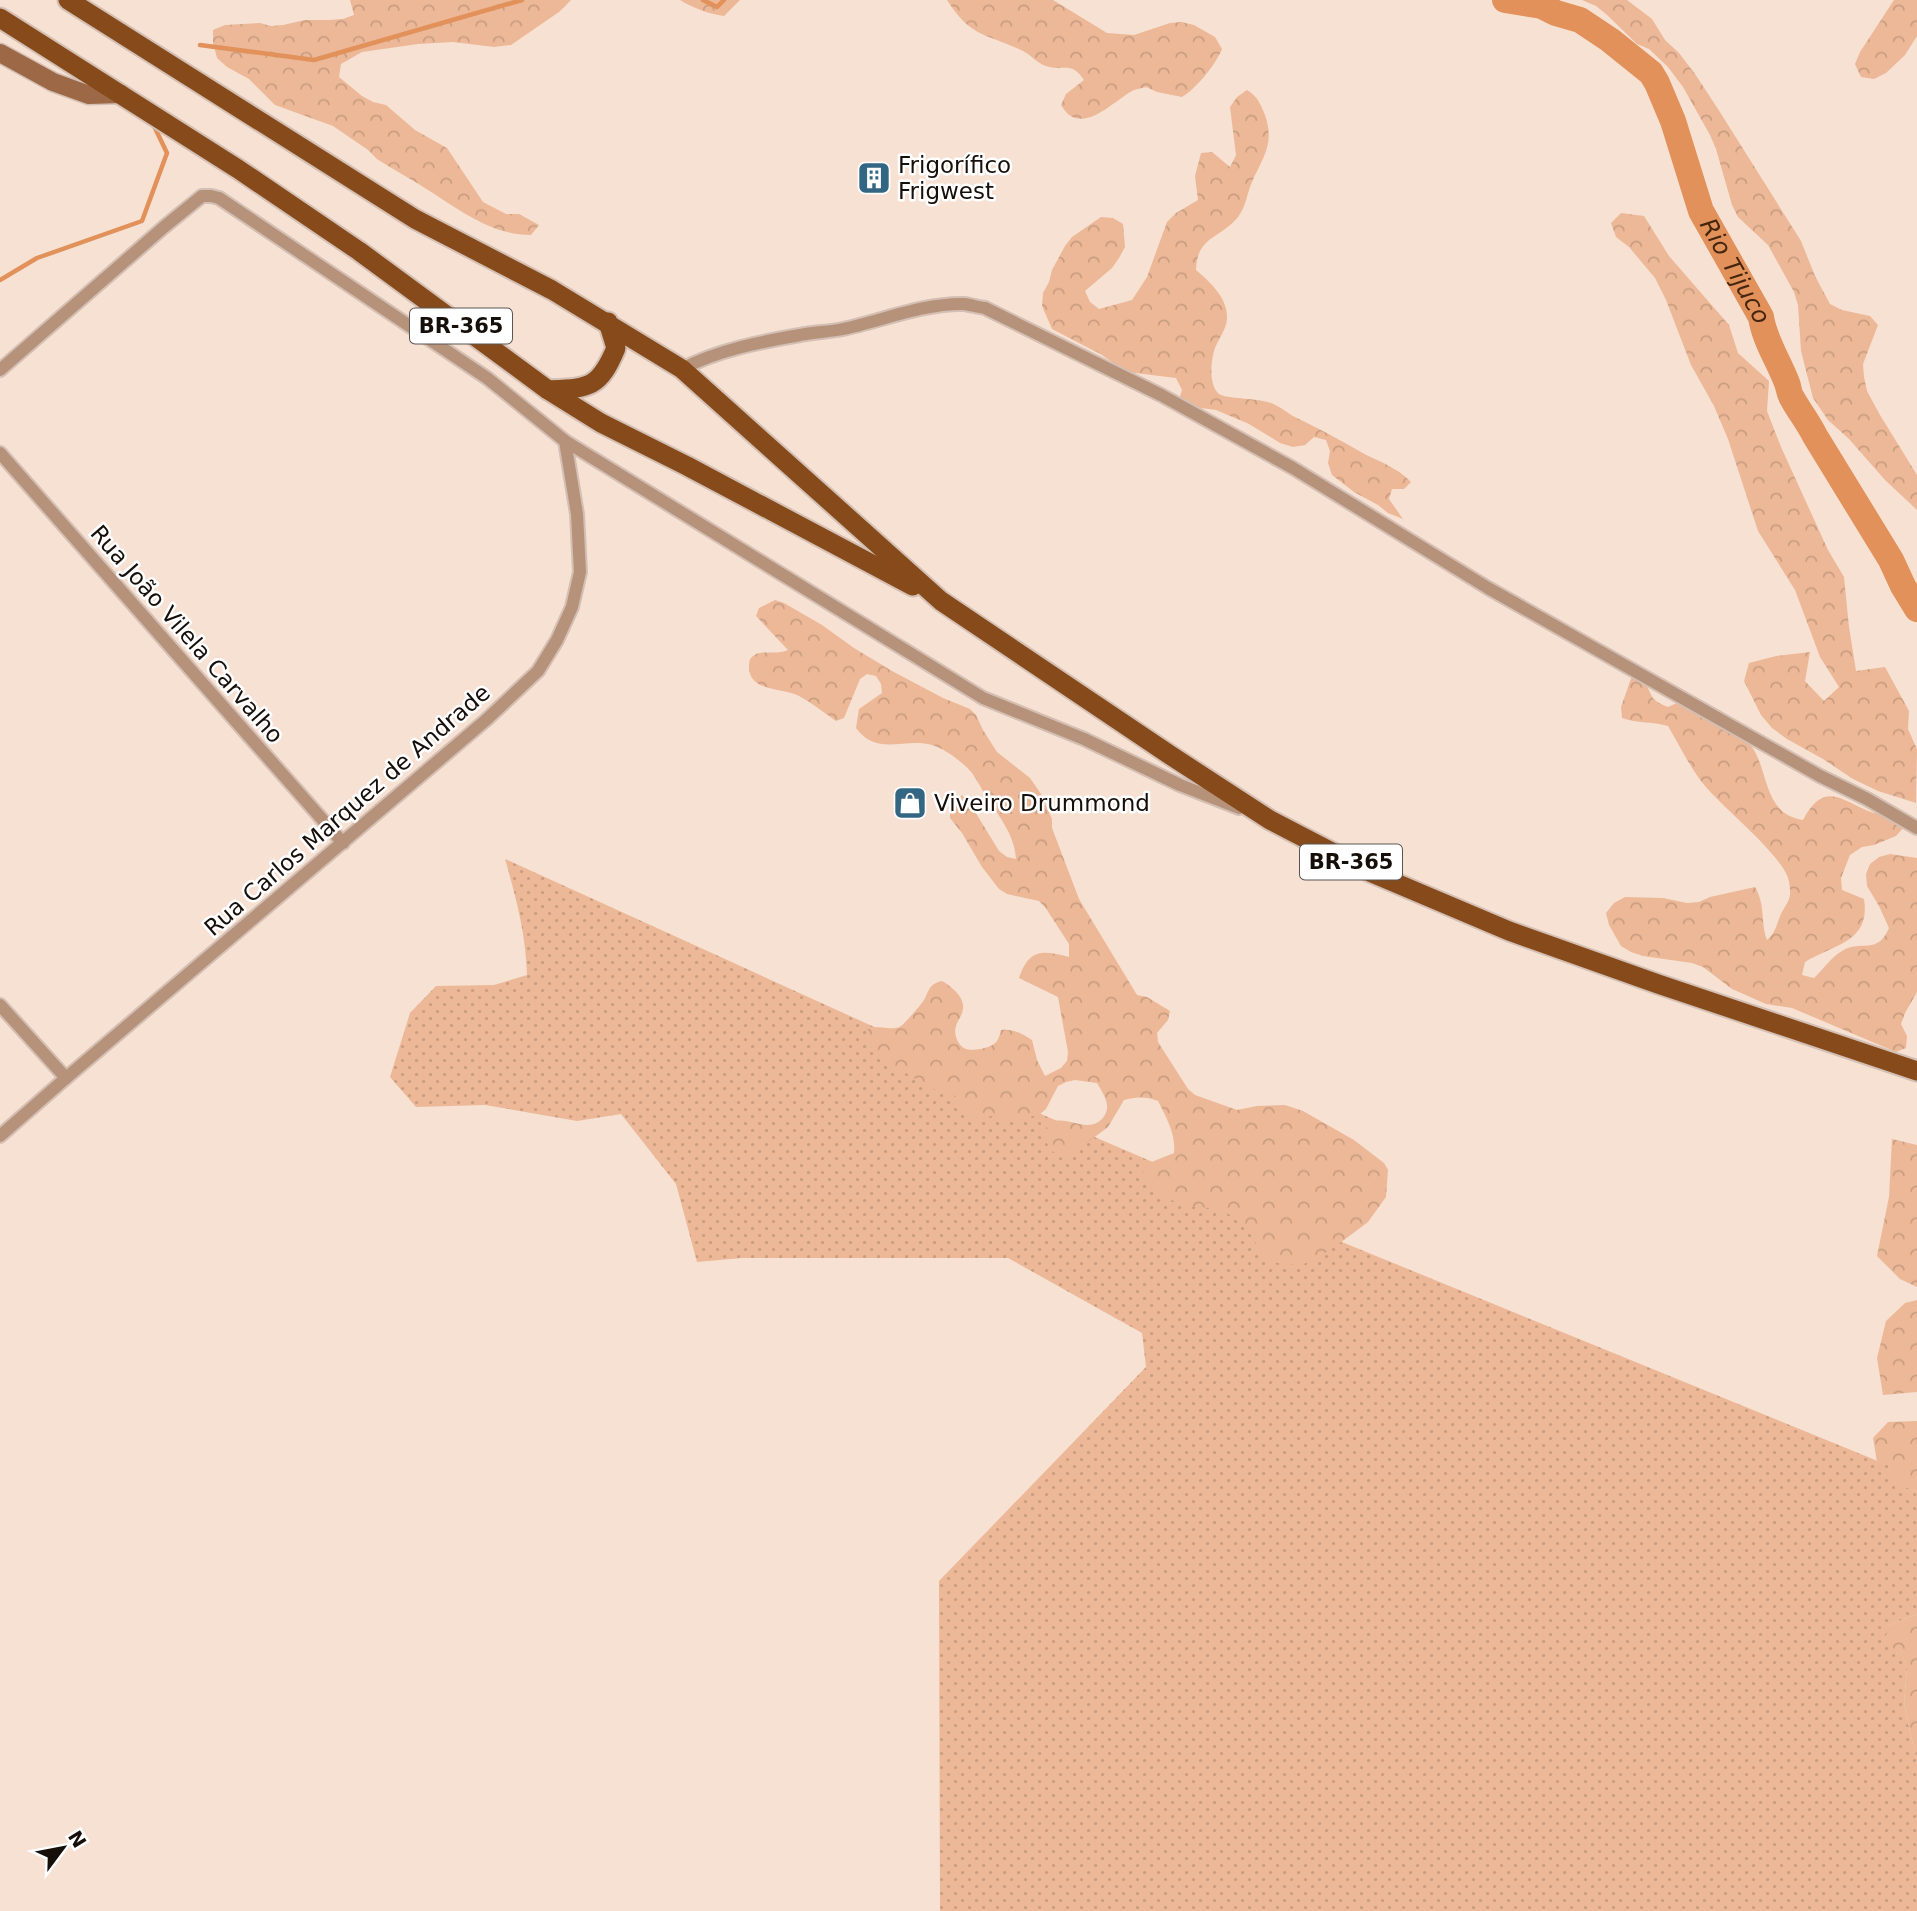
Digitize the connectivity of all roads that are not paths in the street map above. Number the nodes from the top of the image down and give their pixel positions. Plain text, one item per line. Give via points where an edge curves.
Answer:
1 (68, 0) edge
2 (87, 0) edge
3 (0, 18) edge
4 (99, 19) junction
5 (0, 53) edge
6 (121, 94) junction
7 (608, 322) junction
8 (682, 369) junction
9 (0, 370) edge
10 (548, 390) junction
11 (565, 441) junction
12 (0, 453) edge
13 (941, 601) junction
14 (1270, 820) junction
15 (1917, 828) edge
16 (343, 843) junction
17 (0, 1005) edge
18 (1917, 1071) edge
19 (66, 1078) junction
20 (0, 1136) edge

1 - 4 main road, BR-365
2 - 4 street
3 - 6 main road, BR-365
4 - 7 main road, BR-365 via 415,219
5 - 6 main road via 65,87 89,95
6 - 10 main road, BR-365 via 359,251
7 - 8 main road, BR-365
7 - 10 main road via 615,348 602,375 580,389
8 - 13 main road, BR-365
8 - 15 street via 736,348 934,307 964,304 985,308 1161,395 1293,468 1488,588
9 - 11 street via 202,196 219,198 475,371
10 - 13 main road, BR-365 via 601,423
11 - 14 street via 983,698
11 - 16 street, Rua Carlos Marquez de Andrade via 577,514 580,572 572,607 557,640 538,671
12 - 16 street, Rua João Vilela Carvalho
13 - 14 main road, BR-365
14 - 18 main road, BR-365 via 1372,873 1509,931
16 - 19 street, Rua Carlos Marquez de Andrade
17 - 19 street
19 - 20 street, Rua Carlos Marquez de Andrade

